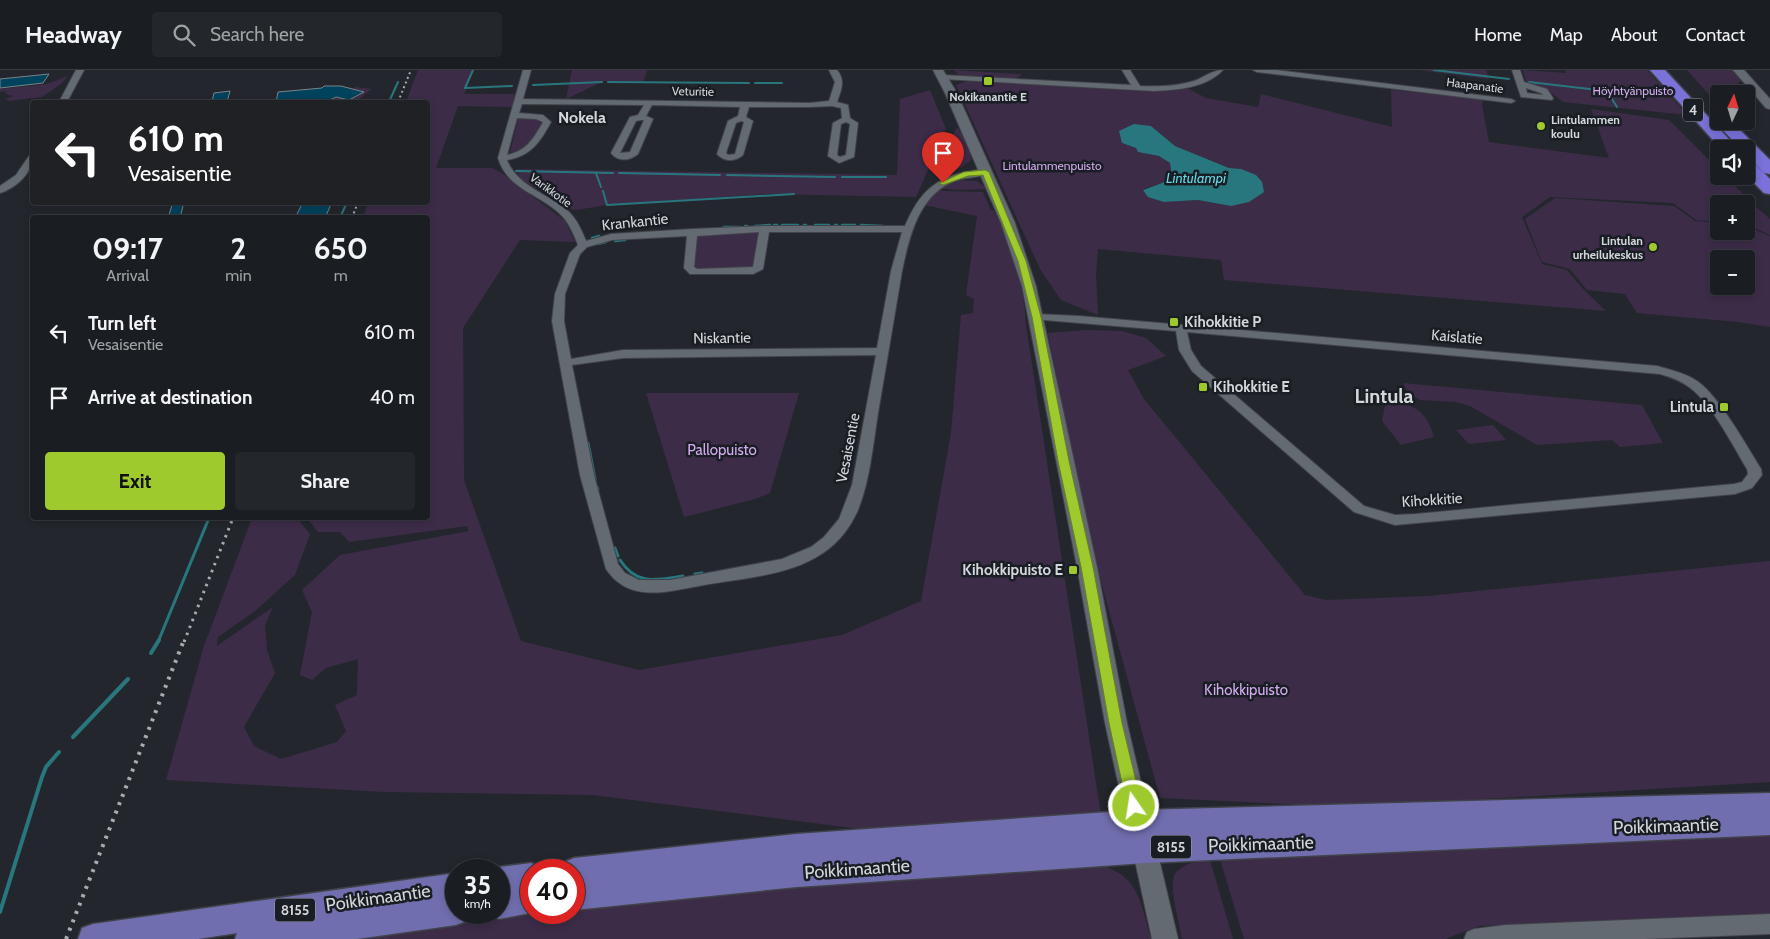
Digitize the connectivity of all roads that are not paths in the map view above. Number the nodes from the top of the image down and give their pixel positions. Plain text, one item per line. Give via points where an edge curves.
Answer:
1 (80, 70) edge
2 (527, 70) edge
3 (834, 70) edge
4 (1021, 70) edge
5 (1126, 70) edge
6 (1219, 70) edge
7 (1257, 70) edge
8 (1516, 70) edge
9 (1657, 70) edge
10 (1674, 70) edge
11 (1738, 70) edge
12 (940, 73) edge
13 (1030, 82) junction
14 (1519, 83) dead end
15 (1137, 88) junction
16 (64, 100) edge
17 (518, 101) junction
18 (1511, 101) dead end
19 (649, 103) junction
20 (832, 103) junction
21 (745, 104) junction
22 (1770, 106) edge
23 (1710, 108) edge
24 (513, 116) junction
25 (641, 117) junction
26 (742, 118) junction
27 (846, 119) dead end
28 (1732, 130) edge
29 (1722, 140) edge
30 (502, 158) junction
31 (30, 162) edge
32 (1770, 169) edge
33 (1755, 174) edge
34 (987, 175) junction
35 (1770, 189) edge
36 (0, 190) edge
37 (764, 229) junction
38 (908, 229) junction
39 (692, 232) junction
40 (583, 245) junction
41 (1037, 320) junction
42 (1181, 329) junction
43 (881, 351) junction
44 (565, 363) junction
45 (1754, 469) joint
46 (638, 587) joint
47 (1770, 806) edge
48 (1770, 822) edge
49 (1141, 836) junction
50 (585, 871) edge
51 (445, 889) edge
52 (585, 894) edge
53 (445, 912) edge
54 (1770, 924) edge
55 (93, 939) edge
56 (250, 939) edge
57 (1165, 939) edge
58 (1474, 939) edge

1 - 16 street
2 - 17 street
3 - 20 street via 840,84
4 - 13 street
5 - 15 street
6 - 15 street via 1205,79 1178,86
7 - 18 street, Haapanatie
8 - 14 street, Haapanatie
9 - 29 highway, 4
10 - 23 highway, 4
11 - 22 street
12 - 13 street
12 - 34 street
13 - 15 street
17 - 19 street, Veturitie
17 - 24 street
19 - 21 street, Veturitie
19 - 25 street
20 - 21 street, Veturitie
20 - 27 street via 846,107
21 - 26 street
24 - 30 street
24 - 30 street, Varikkotie via 537,116 548,122 530,150
25 - 25 street via 649,119 634,154 618,156 615,154 632,119
26 - 26 street via 749,121 739,155 724,157 721,154 732,121
28 - 32 highway, 4
30 - 40 street, Varikkotie via 506,170 519,182 566,214
31 - 36 street via 25,172 10,186
33 - 35 highway
34 - 38 street, Vesaisentie via 943,183 927,194
34 - 41 street via 1022,261
37 - 38 street, Krankantie
37 - 39 street, Krankantie
37 - 39 street via 758,269 753,271 694,272 689,268
38 - 43 street, Vesaisentie
39 - 40 street, Krankantie via 611,238
40 - 44 street, Krankantie via 567,270 560,294 558,321
41 - 42 street, Kaislatie
41 - 49 street
42 - 45 street, Kaislatie via 1671,373 1695,386
42 - 45 street, Kihokkitie via 1185,350 1196,368 1359,509 1395,520 1735,489 1752,481
43 - 44 street, Niskantie via 623,354
43 - 46 street, Vesaisentie via 860,481 849,515 831,539 818,550 776,566 662,586
44 - 46 street, Krankantie via 587,475 611,565 620,577
47 - 49 main road, Poikkimaantie / 8155
48 - 49 main road, Poikkimaantie / 8155
49 - 50 main road, Poikkimaantie / 8155 via 796,848
49 - 52 main road, Poikkimaantie / 8155
49 - 57 street
51 - 55 main road, Poikkimaantie / 8155
53 - 56 main road, Poikkimaantie / 8155
54 - 58 street

